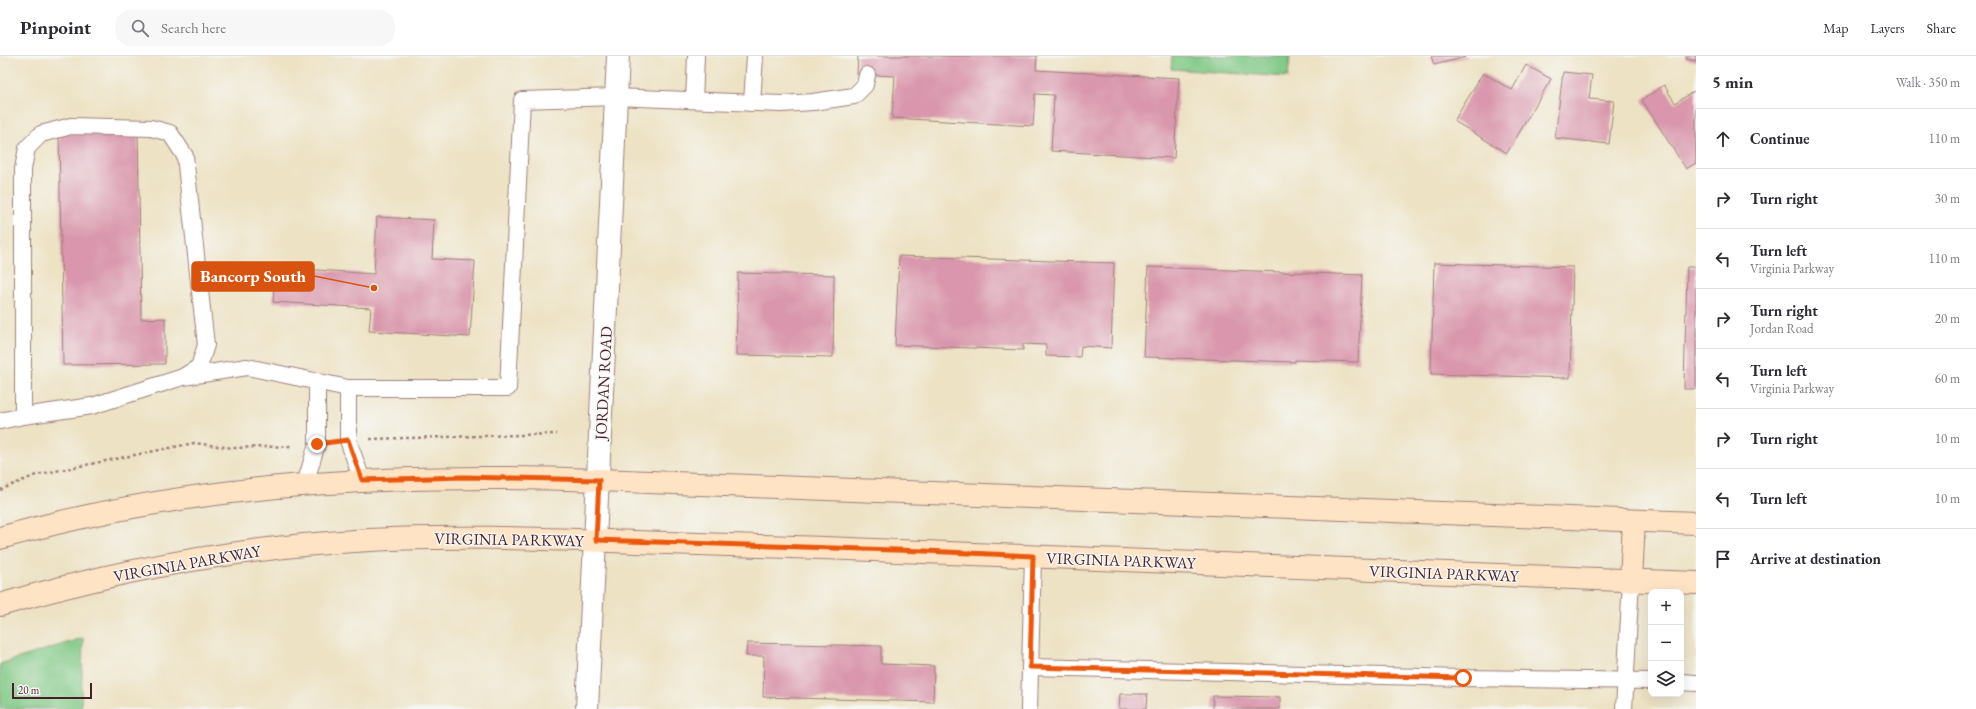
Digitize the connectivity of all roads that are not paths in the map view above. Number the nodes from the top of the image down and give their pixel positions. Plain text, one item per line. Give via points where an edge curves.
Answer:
1 (618, 56) edge
2 (696, 56) edge
3 (755, 56) edge
4 (867, 75) dead end
5 (616, 97) junction
6 (694, 100) junction
7 (752, 103) junction
8 (183, 378) junction
9 (317, 382) junction
10 (348, 388) junction
11 (23, 416) junction
12 (0, 422) edge
13 (362, 480) junction
14 (599, 480) junction
15 (305, 484) junction
16 (1634, 521) junction
17 (1696, 523) edge
18 (0, 538) edge
19 (596, 540) junction
20 (1033, 556) junction
21 (1631, 580) junction
22 (1696, 583) edge
23 (0, 605) edge
24 (1030, 667) junction
25 (1626, 680) junction
26 (1648, 681) edge
27 (1684, 682) edge
28 (1696, 683) edge
29 (587, 709) edge
30 (1029, 709) edge
31 (1624, 709) edge

1 - 5 street, JORDAN ROAD
2 - 6 lane
3 - 7 lane
4 - 7 lane via 865,85 854,96 836,100 781,104
5 - 6 lane
5 - 10 lane via 522,100 508,388
5 - 14 street, JORDAN ROAD
6 - 7 lane
8 - 9 lane via 247,367
8 - 11 lane via 92,406
8 - 11 lane via 199,367 206,345 185,156 170,133 151,128 71,126 41,134 27,148 23,169
9 - 10 lane
9 - 15 lane via 317,444
10 - 13 lane via 348,440
11 - 12 lane
13 - 14 main road via 464,477
13 - 15 main road
14 - 16 main road
14 - 19 street, JORDAN ROAD
15 - 18 main road via 139,506
16 - 17 main road
16 - 21 main road
19 - 20 main road, VIRGINIA PARKWAY
19 - 23 main road, VIRGINIA PARKWAY via 444,538 316,543 158,565
19 - 29 street, JORDAN ROAD
20 - 21 main road, VIRGINIA PARKWAY
20 - 24 lane
21 - 22 main road, VIRGINIA PARKWAY
21 - 25 lane
24 - 25 lane
24 - 30 lane
25 - 26 lane
25 - 31 lane
27 - 28 lane

